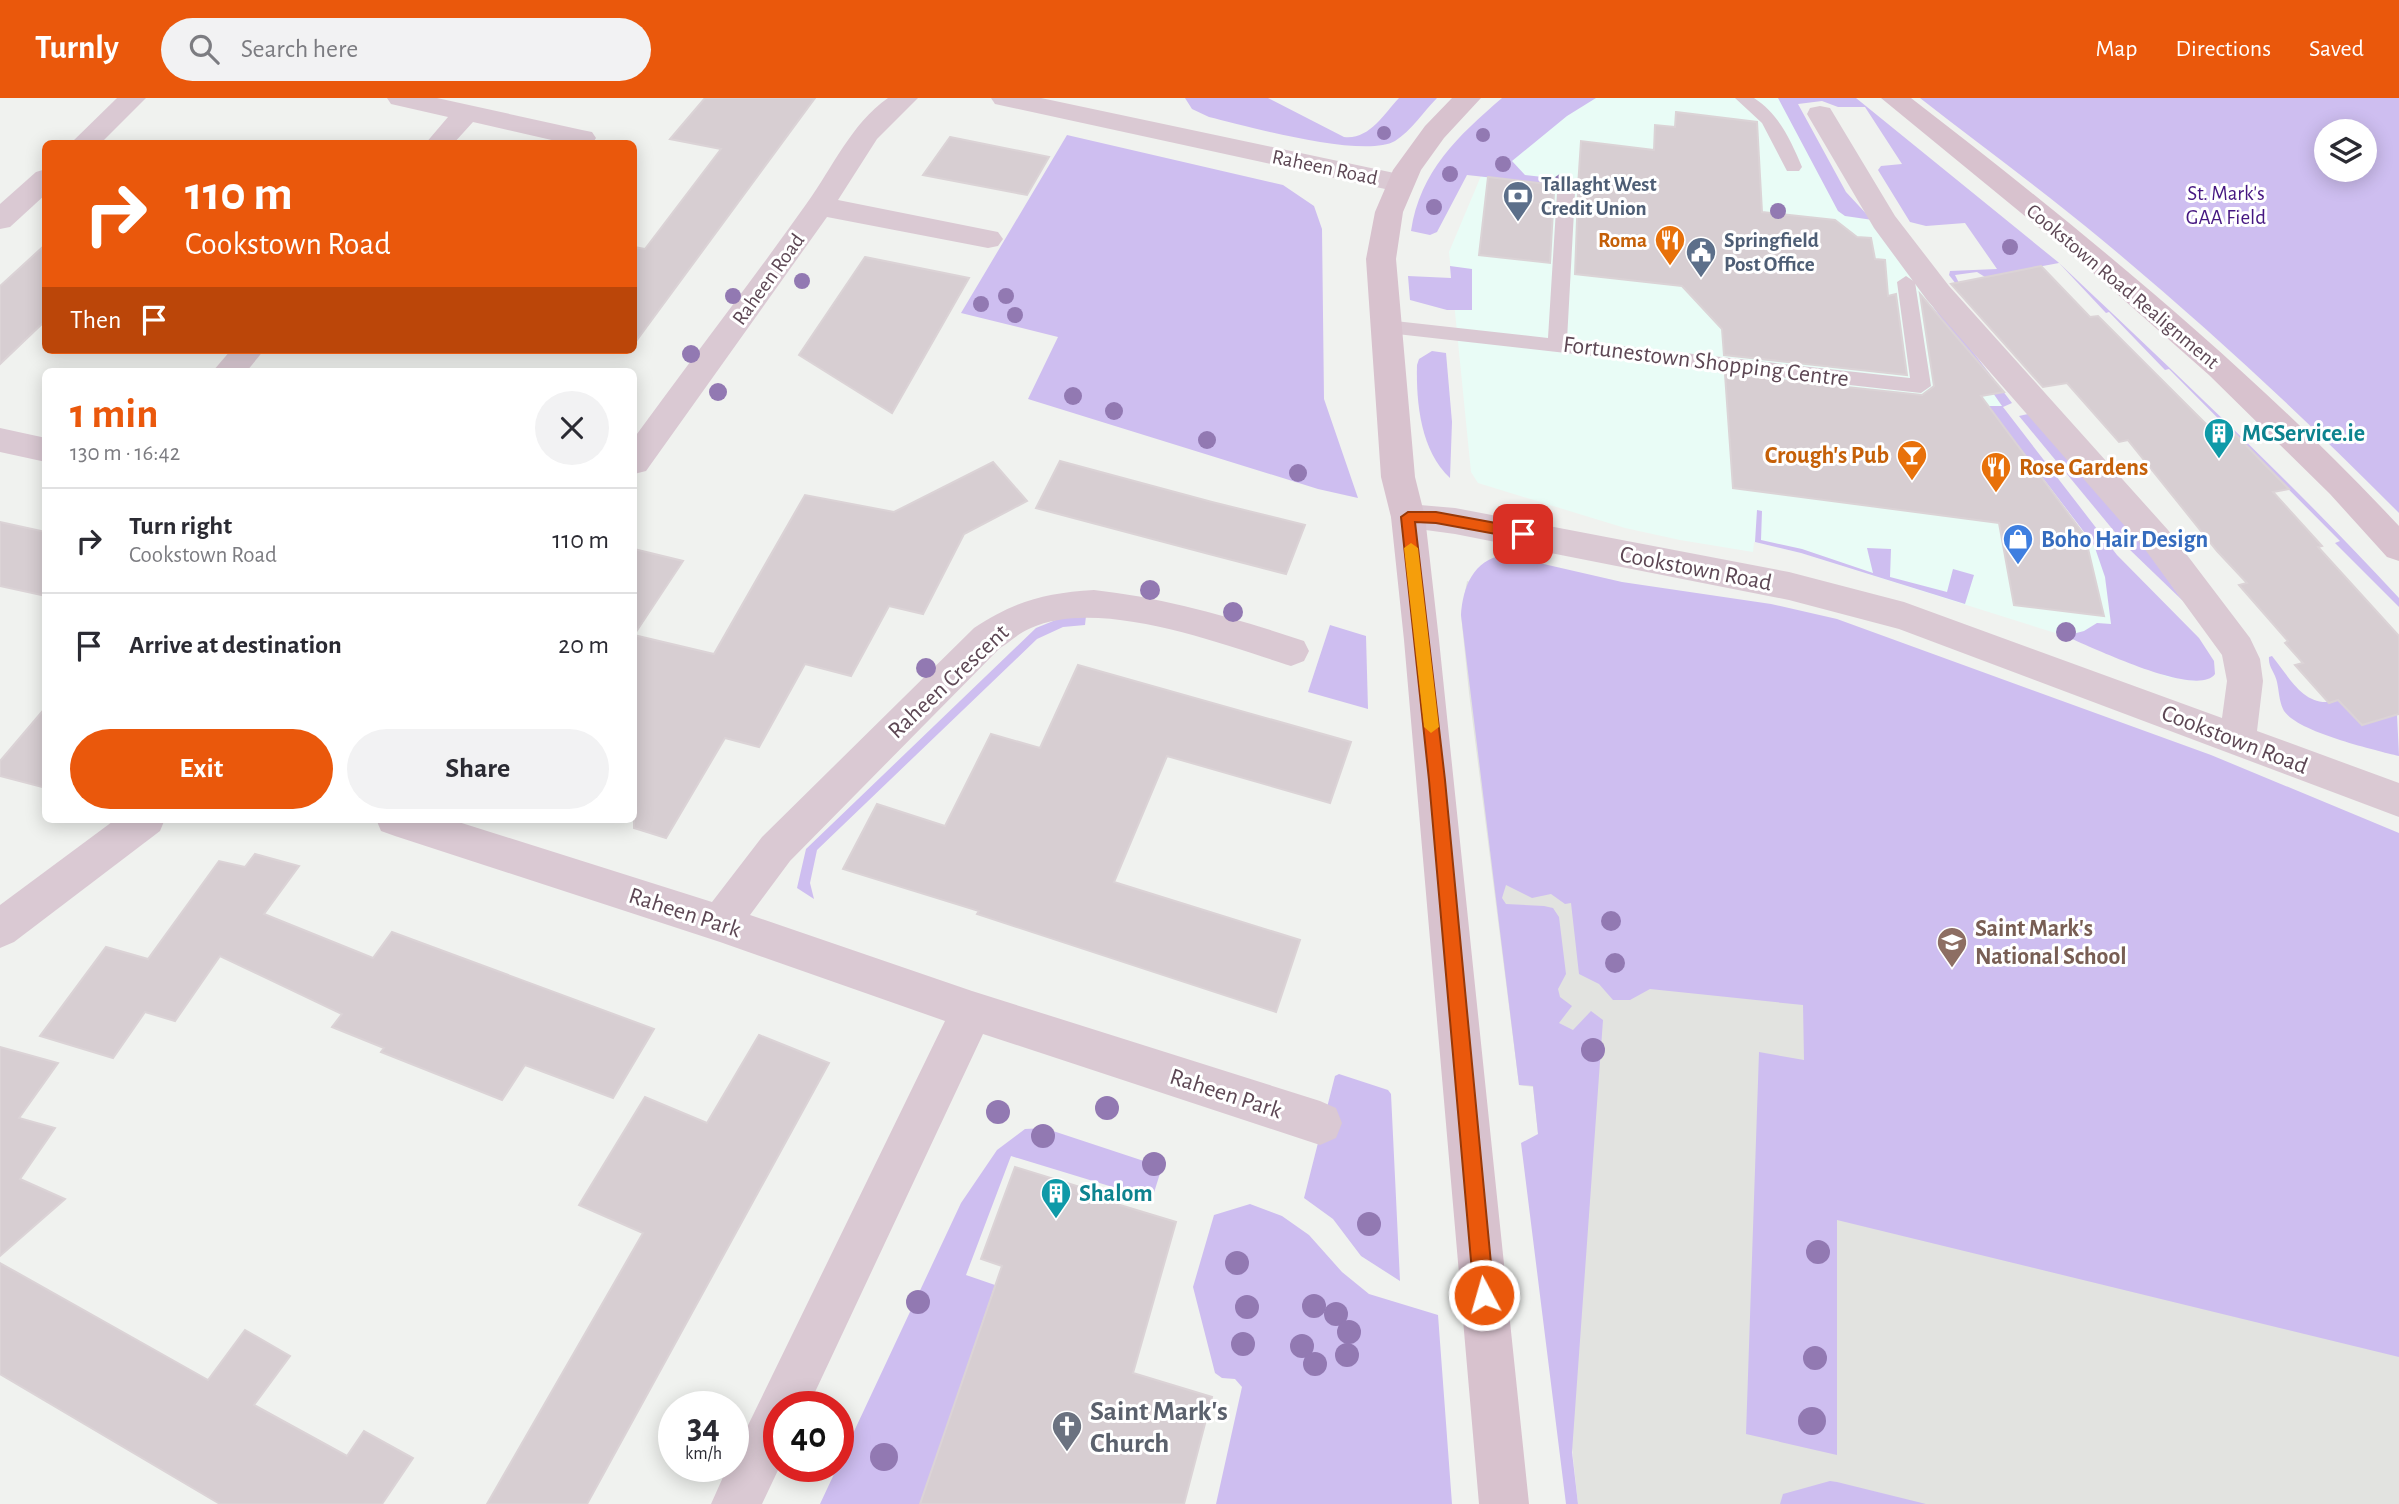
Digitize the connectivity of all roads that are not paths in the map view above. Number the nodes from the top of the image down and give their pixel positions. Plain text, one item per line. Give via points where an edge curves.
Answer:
1 (133, 98) edge
2 (400, 98) edge
3 (905, 98) edge
4 (1004, 98) edge
5 (1133, 98) edge
6 (1468, 98) edge
7 (1743, 98) edge
8 (1894, 98) edge
9 (467, 112) junction
10 (1820, 114) dead end
11 (1118, 123) junction
12 (582, 138) dead end
13 (87, 140) edge
14 (442, 140) edge
15 (1794, 167) dead end
16 (42, 182) edge
17 (1399, 183) junction
18 (1566, 193) dead end
19 (820, 206) junction
20 (0, 220) edge
21 (988, 239) dead end
22 (1906, 282) dead end
23 (1386, 327) junction
24 (1557, 344) junction
25 (245, 354) edge
26 (232, 368) edge
27 (0, 440) edge
28 (42, 449) edge
29 (637, 458) edge
30 (1408, 517) junction
31 (2399, 548) edge
32 (1291, 651) dead end
33 (2237, 738) junction
34 (2399, 800) edge
35 (141, 823) edge
36 (408, 823) edge
37 (720, 923) junction
38 (0, 929) edge
39 (972, 1012) junction
40 (1320, 1123) dead end
41 (791, 1391) edge
42 (763, 1449) edge
43 (736, 1504) edge
44 (1504, 1504) edge

1 - 13 street
2 - 9 street
3 - 19 street, Raheen Road via 881,118
4 - 11 street, Raheen Road
5 - 11 street
6 - 17 street via 1422,146
7 - 15 lane via 1765,113
8 - 31 street, Cookstown Road Realignment via 2167,318 2337,478
9 - 12 street
9 - 14 street
10 - 33 street via 1884,221 1938,293 2156,539 2237,648 2246,682
11 - 17 street, Raheen Road
16 - 20 street
17 - 23 street via 1383,231
18 - 24 lane
19 - 21 street
19 - 29 street, Raheen Road
22 - 24 lane, Fortunestown Shopping Centre via 1922,386
23 - 24 lane, Fortunestown Shopping Centre
23 - 30 street via 1398,477
25 - 26 street
27 - 28 street
30 - 33 street, Cookstown Road via 1455,521 1789,586 1904,616
30 - 44 street
32 - 37 street, Raheen Crescent via 1208,625 1113,606 1070,603 1024,614 986,638 776,849
33 - 34 street, Cookstown Road
35 - 38 street
36 - 37 street, Raheen Park
37 - 39 street, Raheen Park
39 - 40 street, Raheen Park
39 - 41 street
42 - 43 street

